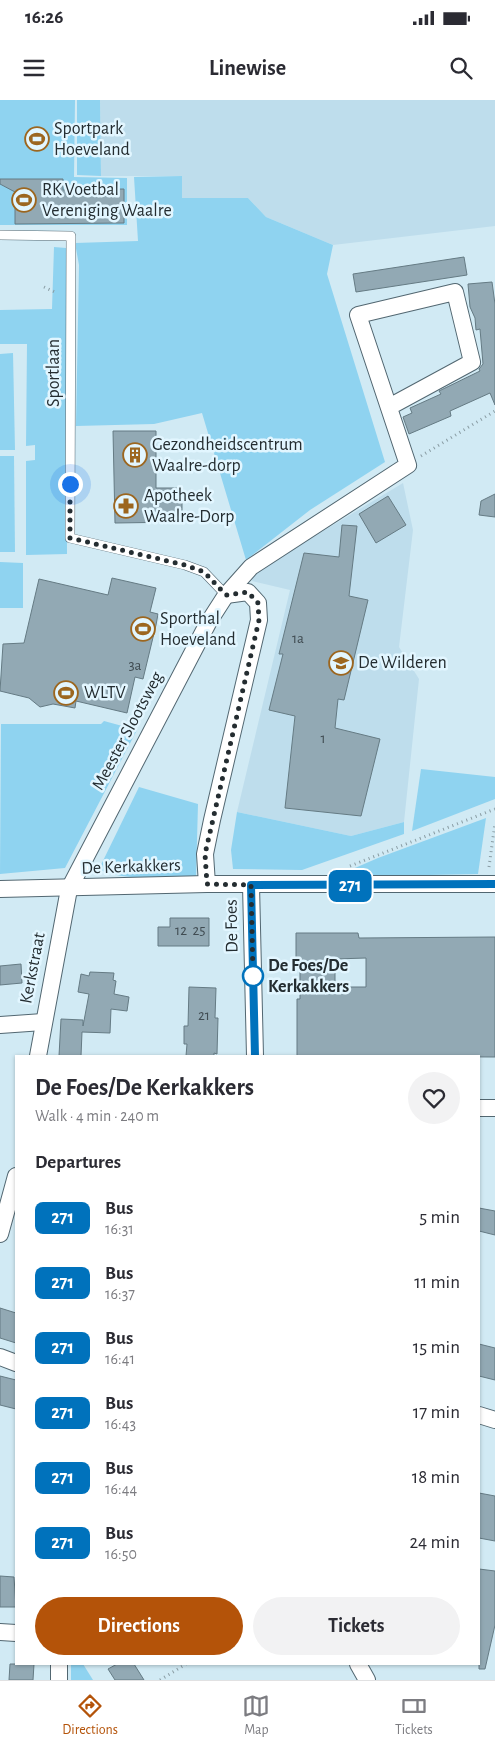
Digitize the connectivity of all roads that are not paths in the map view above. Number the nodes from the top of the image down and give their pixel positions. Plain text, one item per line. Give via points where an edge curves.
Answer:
1 (0, 235) edge
2 (389, 407) junction
3 (226, 595) junction
4 (207, 884) junction
5 (491, 884) edge
6 (251, 885) junction
7 (0, 888) edge
8 (69, 888) junction
9 (43, 1022) junction
10 (0, 1025) edge
11 (38, 1055) edge
12 (255, 1055) edge
13 (480, 1108) edge
14 (495, 1108) edge
15 (15, 1180) edge
16 (0, 1234) edge
17 (0, 1357) edge
18 (15, 1363) edge
19 (480, 1415) edge
20 (495, 1420) edge
21 (0, 1632) edge
22 (15, 1633) edge
23 (59, 1665) edge
24 (359, 1665) edge
25 (59, 1680) edge
26 (367, 1680) edge

1 - 3 lane, Sportlaan via 71,236 70,538 185,565 204,572
2 - 2 street via 472,362 455,292 358,316
2 - 3 street, Meester Slootsweg via 408,464 251,567
3 - 4 street via 248,592 258,603 259,620 205,854
3 - 8 street, Meester Slootsweg via 208,623
4 - 6 street, De Kerkakkers
4 - 8 street, De Kerkakkers
5 - 6 street, De Kerkakkers
6 - 12 street, De Foes
7 - 8 street, De Kerkakkers
8 - 9 street, Kerkstraat
9 - 10 street
9 - 11 street, Kerkstraat
13 - 14 street
15 - 16 street
17 - 18 street
19 - 20 street
21 - 22 street
23 - 25 street
24 - 26 street

